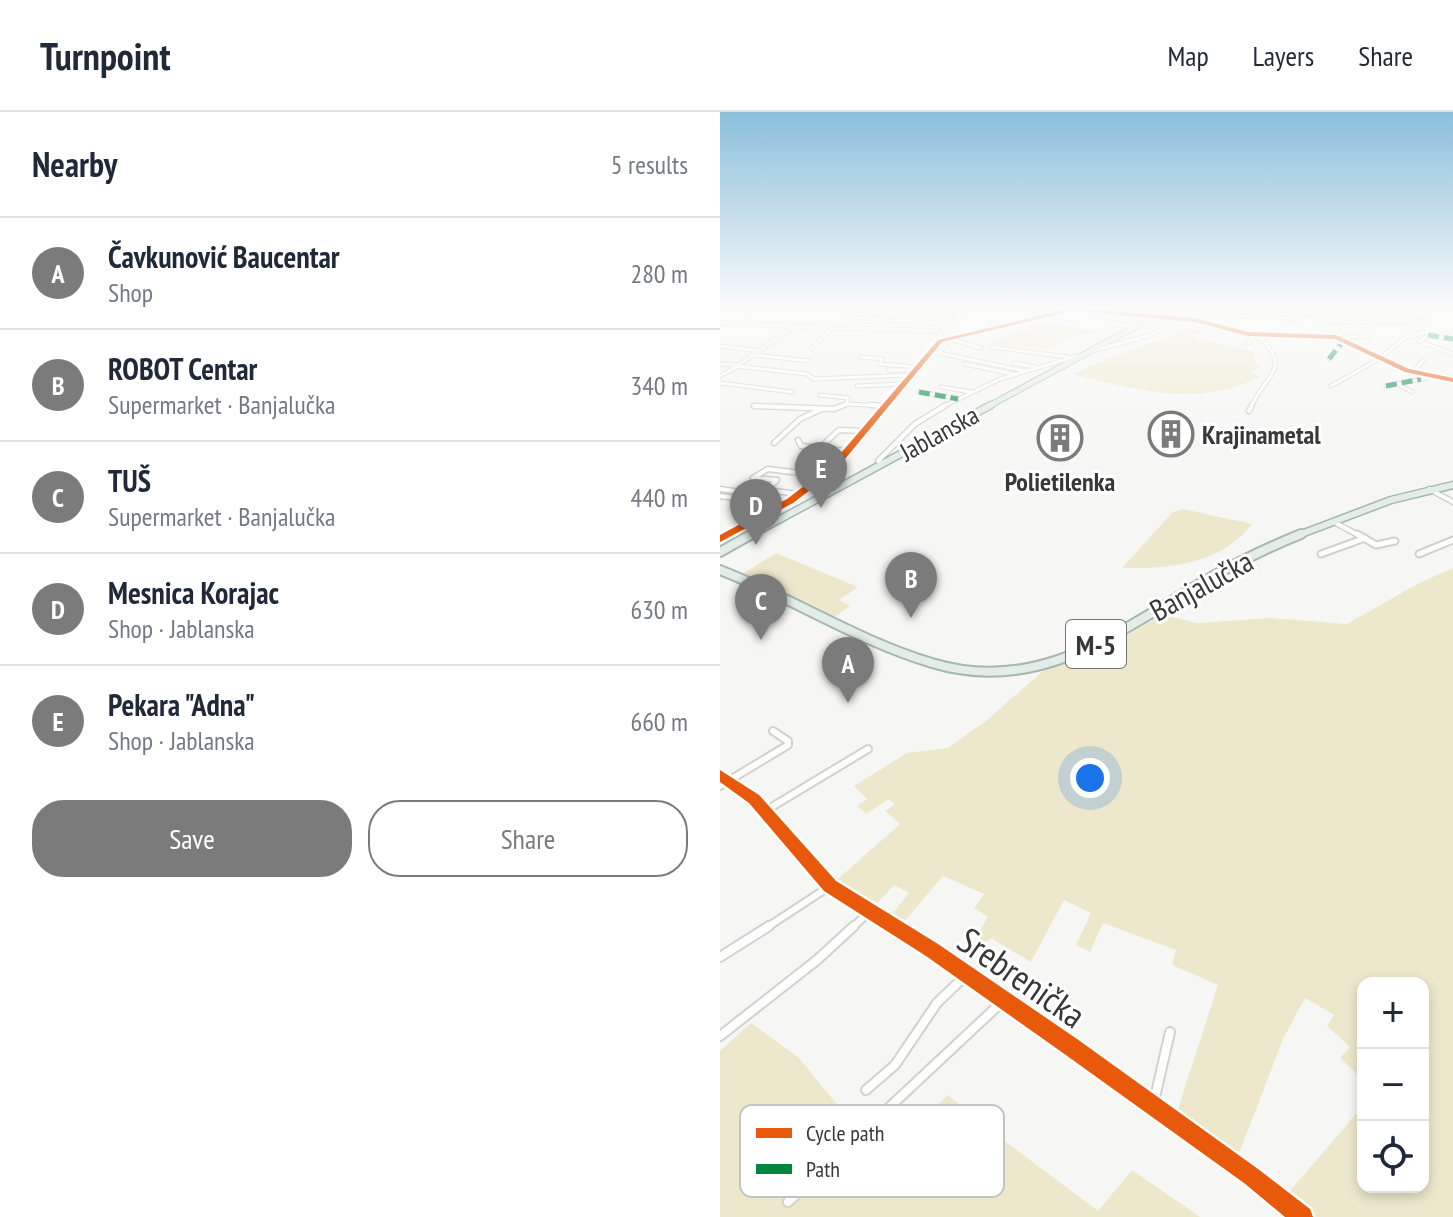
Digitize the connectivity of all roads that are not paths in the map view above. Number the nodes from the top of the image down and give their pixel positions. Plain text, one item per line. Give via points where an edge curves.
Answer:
1 (748, 360) edge
2 (796, 360) edge
3 (882, 360) edge
4 (925, 360) edge
5 (971, 360) edge
6 (1062, 360) edge
7 (1075, 360) edge
8 (1276, 360) edge
9 (1378, 360) edge
10 (1380, 360) edge
11 (1424, 360) dead end
12 (809, 361) dead end
13 (1014, 363) dead end
14 (720, 364) edge
15 (964, 364) dead end
16 (737, 366) junction
17 (1036, 368) junction
18 (888, 370) dead end
19 (915, 371) junction
20 (1026, 371) junction
21 (1412, 372) junction
22 (1015, 375) junction
23 (720, 376) edge
24 (1433, 377) junction
25 (1453, 380) edge
26 (720, 383) edge
27 (904, 384) junction
28 (1396, 384) junction
29 (857, 386) dead end
30 (1331, 386) dead end
31 (1386, 386) dead end
32 (941, 387) dead end
33 (792, 392) dead end
34 (919, 392) dead end
35 (1412, 392) dead end
36 (972, 393) junction
37 (820, 395) dead end
38 (958, 399) junction
39 (847, 404) junction
40 (754, 406) dead end
41 (887, 406) junction
42 (823, 409) junction
43 (1249, 411) dead end
44 (865, 431) junction
45 (798, 440) dead end
46 (826, 442) dead end
47 (774, 443) dead end
48 (848, 452) junction
49 (808, 455) dead end
50 (841, 460) junction
51 (882, 463) junction
52 (798, 465) dead end
53 (832, 469) junction
54 (824, 476) junction
55 (1453, 485) edge
56 (720, 489) edge
57 (1429, 489) junction
58 (800, 494) junction
59 (720, 496) edge
60 (739, 498) junction
61 (1453, 502) edge
62 (782, 506) junction
63 (1334, 522) junction
64 (1366, 538) junction
65 (720, 539) edge
66 (1453, 540) edge
67 (1395, 541) dead end
68 (720, 552) edge
69 (1321, 554) dead end
70 (1419, 554) dead end
71 (723, 571) edge
72 (773, 731) dead end
73 (868, 749) dead end
74 (720, 775) edge
75 (728, 780) junction
76 (720, 786) edge
77 (765, 811) junction
78 (830, 886) junction
79 (869, 912) junction
80 (720, 956) edge
81 (967, 974) junction
82 (1004, 1000) junction
83 (1170, 1032) dead end
84 (720, 1036) edge
85 (866, 1090) dead end
86 (892, 1105) edge
87 (1153, 1106) junction
88 (793, 1197) edge
89 (788, 1202) dead end
90 (1302, 1217) edge

1 - 16 street
2 - 12 street
3 - 19 street via 880,364
4 - 19 street
5 - 20 street
6 - 17 street
7 - 51 main road, Jablanska
8 - 43 street via 1270,382
9 - 30 street
10 - 21 street
11 - 21 street
13 - 17 street
14 - 16 street
15 - 22 street
16 - 19 street via 814,379
16 - 23 street
17 - 20 street
18 - 19 street
19 - 27 street
20 - 22 street
21 - 24 street
22 - 36 street
24 - 25 street
24 - 28 street
26 - 33 street
27 - 29 street
27 - 41 street
28 - 31 street
28 - 35 street
32 - 36 street
34 - 38 street
36 - 38 street
37 - 39 street via 848,398
38 - 51 street via 888,448 878,461
39 - 41 street
39 - 42 street
40 - 42 street
41 - 44 street
42 - 47 street via 800,419
44 - 46 street via 839,430
44 - 48 street
45 - 48 street via 801,446
48 - 50 street
49 - 50 street
50 - 53 street
51 - 68 main road, Jablanska
52 - 53 street
53 - 54 street
54 - 58 street
54 - 58 street via 768,469 753,478 777,480 764,490
55 - 57 main road, Banjalučka / M-5
56 - 60 street via 740,492
57 - 61 street
57 - 63 main road, Banjalučka / M-5
58 - 62 street
59 - 60 street
60 - 62 street
62 - 65 street
63 - 64 street
63 - 71 main road, Banjalučka / M-5 via 1238,562 1076,654 1016,672 965,671 932,662
64 - 67 street via 1378,546
64 - 69 street
66 - 70 street
72 - 75 street via 788,745
73 - 77 street
74 - 75 street, Srebrenička
75 - 76 street
75 - 77 street, Srebrenička
77 - 78 street, Srebrenička
78 - 79 street, Srebrenička
78 - 80 street
79 - 81 street, Srebrenička
79 - 84 street
81 - 82 street, Srebrenička
81 - 85 street via 937,1003 895,1065
82 - 86 street
82 - 87 street, Srebrenička
83 - 87 street
87 - 90 street, Srebrenička
88 - 89 street

